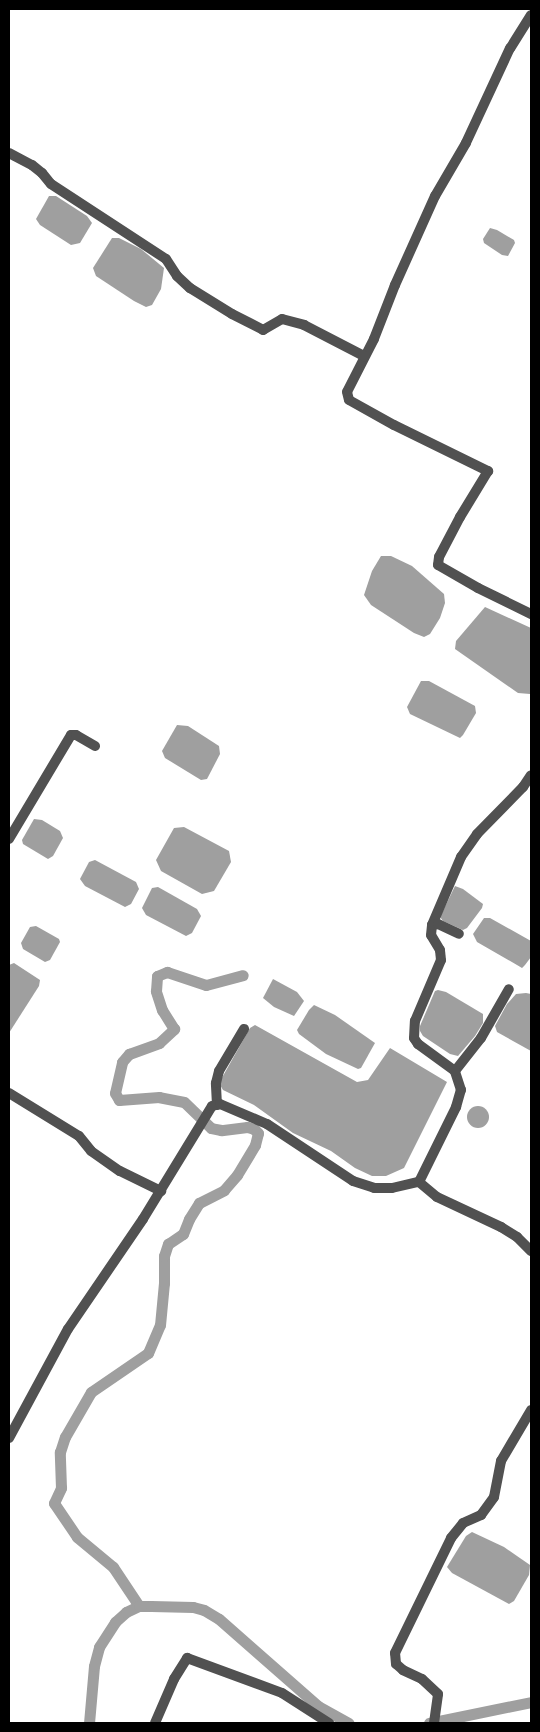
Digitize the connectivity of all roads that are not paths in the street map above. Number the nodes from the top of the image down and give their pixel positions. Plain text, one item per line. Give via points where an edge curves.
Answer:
1 (531, 15) edge
2 (9, 152) edge
3 (364, 356) junction
4 (531, 614) edge
5 (95, 746) dead end
6 (531, 775) edge
7 (9, 839) edge
8 (432, 925) junction
9 (459, 934) dead end
10 (510, 989) dead end
11 (244, 1029) dead end
12 (455, 1071) junction
13 (9, 1093) edge
14 (217, 1105) junction
15 (419, 1182) junction
16 (161, 1192) junction
17 (531, 1251) edge
18 (531, 1410) edge
19 (9, 1438) edge
20 (155, 1723) edge
21 (328, 1723) edge
22 (434, 1723) edge

1 - 3 street via 510,48 466,143 435,196
2 - 3 street via 32,165 51,184 166,259 190,288 232,314 263,330 282,319 304,325
3 - 4 street via 347,388 349,400 488,471 460,517 438,565
5 - 7 street via 76,734 71,735
6 - 8 street via 477,834 461,857
8 - 9 street via 438,924
8 - 12 street via 431,935 440,950 441,960 415,1021 414,1038
10 - 12 street
11 - 14 street via 219,1071
12 - 15 street via 462,1090
13 - 16 street via 78,1136 91,1150 120,1170
14 - 15 street via 267,1124 353,1181 374,1188
14 - 16 street via 212,1106
15 - 17 street via 437,1197 501,1227
16 - 19 street via 68,1329
18 - 22 street via 505,1450 494,1497 481,1515 463,1523 451,1538 395,1653 396,1664 422,1679 438,1694
20 - 21 street via 174,1679 188,1658 282,1693

